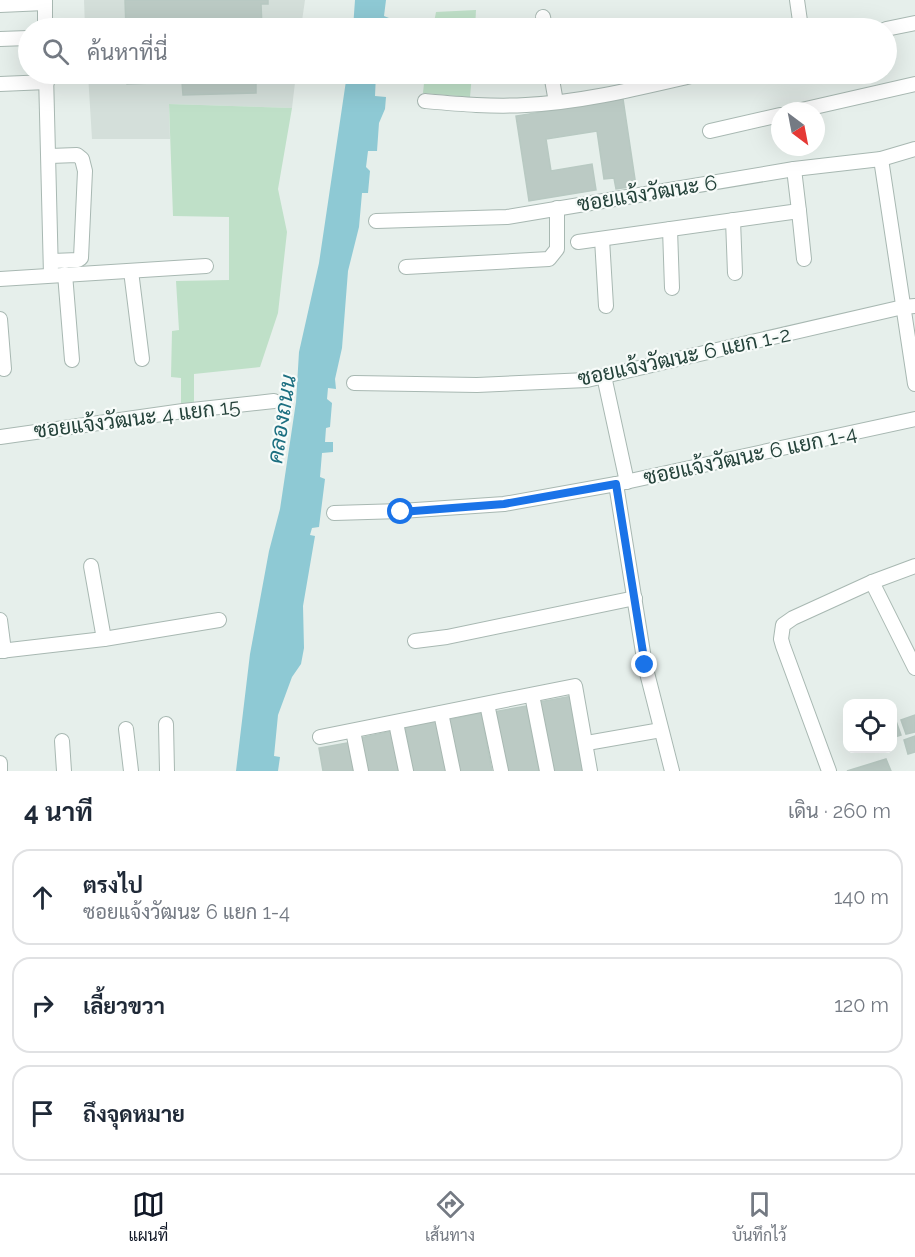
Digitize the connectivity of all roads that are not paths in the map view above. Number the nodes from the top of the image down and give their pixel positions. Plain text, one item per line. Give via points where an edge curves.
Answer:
1 (797, 0) edge
2 (45, 2) edge
3 (0, 5) edge
4 (45, 18) edge
5 (800, 18) edge
6 (915, 23) edge
7 (897, 27) edge
8 (18, 38) edge
9 (0, 39) edge
10 (18, 82) edge
11 (0, 84) edge
12 (46, 84) edge
13 (552, 84) edge
14 (656, 84) edge
15 (915, 84) edge
16 (424, 101) dead end
17 (555, 102) junction
18 (825, 105) edge
19 (771, 117) edge
20 (710, 131) dead end
21 (915, 149) edge
22 (50, 156) junction
23 (881, 159) junction
24 (794, 169) junction
25 (557, 208) junction
26 (799, 211) junction
27 (733, 220) junction
28 (376, 221) dead end
29 (670, 229) junction
30 (602, 239) junction
31 (578, 242) dead end
32 (804, 259) dead end
33 (206, 266) dead end
34 (406, 267) dead end
35 (51, 268) junction
36 (131, 271) junction
37 (735, 273) dead end
38 (65, 274) junction
39 (0, 279) edge
40 (672, 288) dead end
41 (606, 306) dead end
42 (909, 306) edge
43 (0, 319) edge
44 (142, 359) dead end
45 (72, 360) dead end
46 (4, 369) dead end
47 (604, 376) junction
48 (354, 383) dead end
49 (915, 384) edge
50 (274, 401) dead end
51 (915, 419) edge
52 (0, 437) edge
53 (622, 483) junction
54 (334, 513) dead end
55 (91, 566) dead end
56 (915, 566) edge
57 (872, 582) junction
58 (634, 598) junction
59 (0, 620) edge
60 (219, 620) dead end
61 (104, 639) junction
62 (415, 640) dead end
63 (2, 651) edge
64 (915, 668) edge
65 (532, 695) junction
66 (487, 704) junction
67 (441, 713) junction
68 (396, 723) junction
69 (166, 724) dead end
70 (126, 729) dead end
71 (662, 729) junction
72 (353, 731) junction
73 (320, 737) dead end
74 (62, 741) dead end
75 (587, 743) junction
76 (0, 763) edge
77 (0, 771) edge
78 (64, 771) edge
79 (131, 771) edge
80 (167, 771) edge
81 (361, 771) edge
82 (406, 771) edge
83 (453, 771) edge
84 (501, 771) edge
85 (547, 771) edge
86 (590, 771) edge
87 (672, 771) edge
88 (829, 771) edge

1 - 5 street
2 - 3 street
2 - 4 street
6 - 7 street
8 - 9 street
10 - 11 street
12 - 22 street
13 - 17 street
14 - 17 street
15 - 18 street
16 - 17 street via 474,105
19 - 20 street
21 - 23 street, ซอยแจ้งวัฒนะ 6
22 - 35 street
22 - 35 street via 77,155 84,171 81,258
23 - 24 street, ซอยแจ้งวัฒนะ 6
23 - 42 street
24 - 25 street, ซอยแจ้งวัฒนะ 6
24 - 26 street
25 - 28 street, ซอยแจ้งวัฒนะ 6 via 507,217
25 - 34 street via 557,249 549,259
26 - 27 street
26 - 32 street
27 - 29 street
27 - 37 street
29 - 30 street
29 - 40 street
30 - 31 street
30 - 41 street
33 - 36 street
35 - 38 street
35 - 39 street
36 - 38 street
36 - 44 street
38 - 45 street
42 - 47 street, ซอยแจ้งวัฒนะ 6 แยก 1-2
42 - 49 street
43 - 46 street
47 - 48 street, ซอยแจ้งวัฒนะ 6 แยก 1-2 via 521,384
47 - 53 street
50 - 52 street, ซอยแจ้งวัฒนะ 4 แยก 15
51 - 53 street, ซอยแจ้งวัฒนะ 6 แยก 1-4
53 - 54 street, ซอยแจ้งวัฒนะ 6 แยก 1-4 via 504,504
53 - 58 street
55 - 61 street
56 - 57 street
57 - 64 street
57 - 88 street via 793,618 783,625 781,632
58 - 62 street via 447,637
58 - 71 street via 645,665
59 - 63 street
60 - 61 street
61 - 63 street
65 - 66 street
65 - 75 street via 575,686
65 - 85 street
66 - 67 street
66 - 84 street
67 - 68 street
67 - 83 street
68 - 72 street
68 - 82 street
69 - 80 street
70 - 79 street
71 - 75 street
71 - 87 street
72 - 73 street
72 - 81 street
74 - 78 street
75 - 86 street
76 - 77 street

